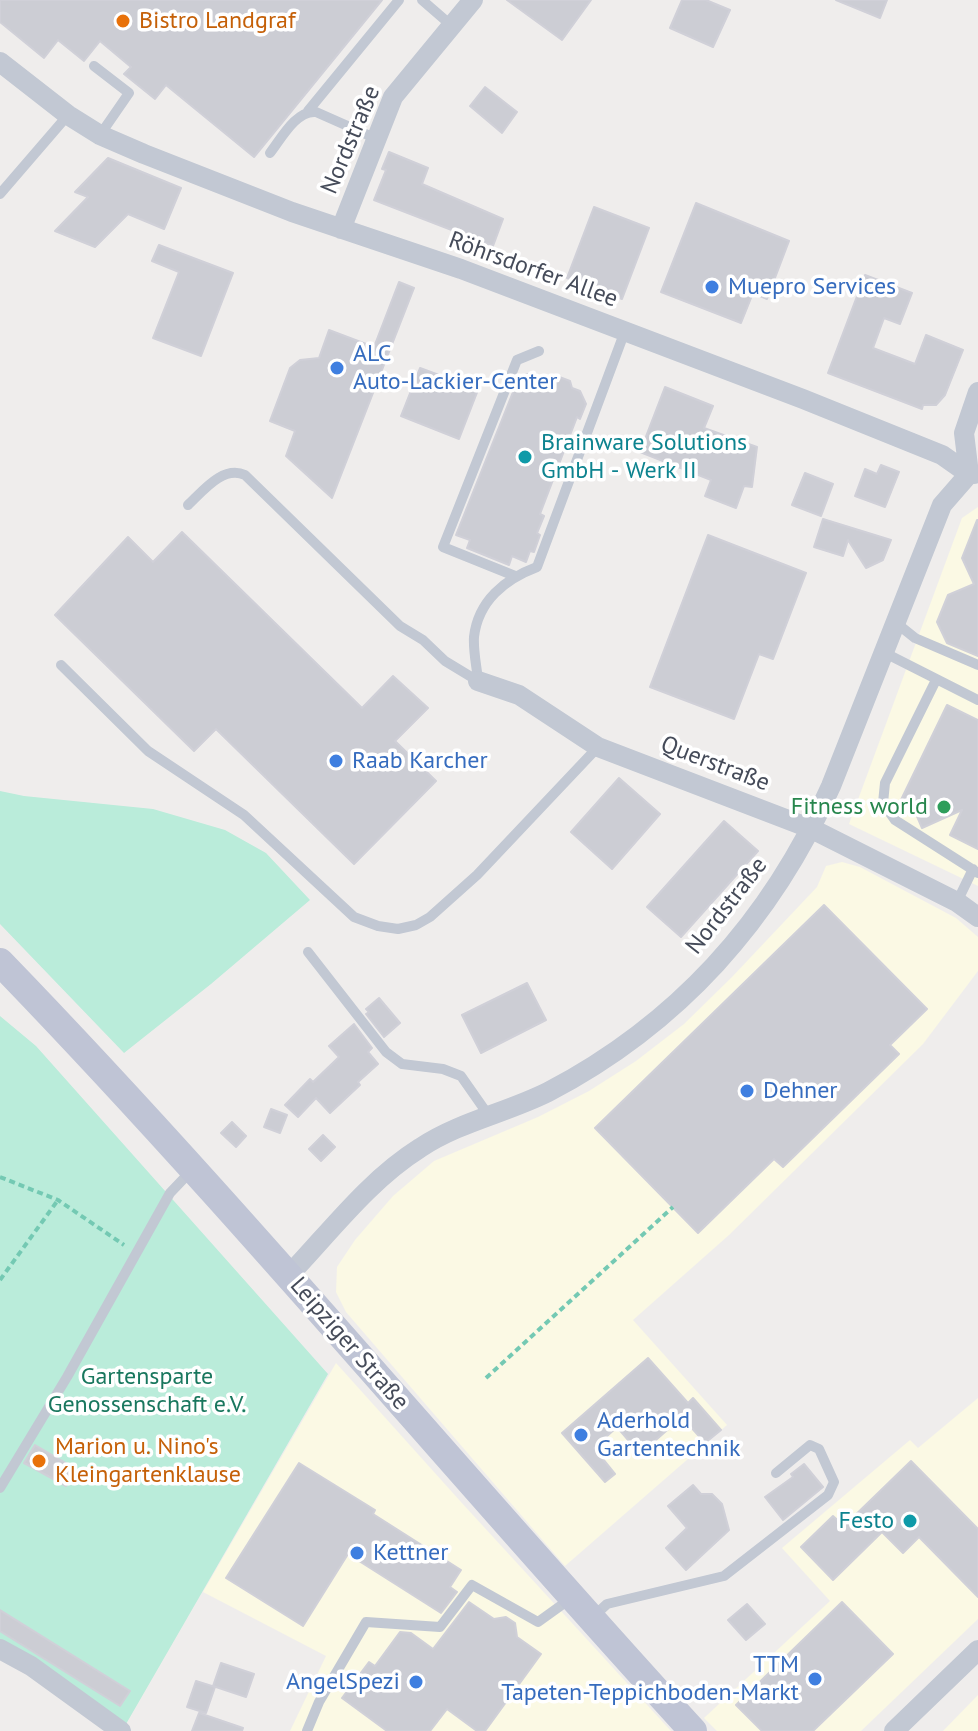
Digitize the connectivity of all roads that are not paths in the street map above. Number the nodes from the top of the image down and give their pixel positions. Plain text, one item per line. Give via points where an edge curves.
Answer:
1 (399, 0) edge
2 (422, 0) edge
3 (473, 0) edge
4 (452, 26) junction
5 (0, 62) edge
6 (94, 66) dead end
7 (308, 111) junction
8 (68, 115) junction
9 (100, 135) junction
10 (377, 139) junction
11 (270, 153) dead end
12 (0, 194) edge
13 (341, 229) junction
14 (625, 331) junction
15 (539, 351) dead end
16 (978, 392) edge
17 (973, 474) edge
18 (188, 505) dead end
19 (515, 576) junction
20 (895, 622) junction
21 (883, 652) junction
22 (61, 665) dead end
23 (978, 665) edge
24 (936, 680) junction
25 (478, 681) junction
26 (978, 700) edge
27 (598, 747) junction
28 (812, 829) junction
29 (975, 871) edge
30 (957, 902) junction
31 (978, 917) edge
32 (308, 952) dead end
33 (0, 962) edge
34 (489, 1116) junction
35 (192, 1169) junction
36 (289, 1275) junction
37 (776, 1473) dead end
38 (0, 1488) edge
39 (571, 1597) junction
40 (591, 1618) junction
41 (0, 1649) edge
42 (978, 1650) edge
43 (121, 1731) edge
44 (307, 1731) edge
45 (693, 1731) edge
46 (894, 1731) edge

1 - 7 lane
2 - 4 lane
3 - 4 street, Nordstraße
4 - 10 street, Nordstraße via 393,97
5 - 8 street, Röhrsdorfer Allee
6 - 9 lane via 129,93
7 - 10 lane
7 - 11 lane
8 - 9 street, Röhrsdorfer Allee
8 - 12 lane
9 - 13 street, Röhrsdorfer Allee
10 - 13 street, Nordstraße
13 - 14 street, Röhrsdorfer Allee
14 - 17 street, Röhrsdorfer Allee via 942,455
14 - 19 lane via 537,567
15 - 19 lane via 517,360 443,547
16 - 17 street via 964,433
17 - 20 street, Nordstraße via 942,505
18 - 25 lane via 220,477 230,472 245,475 400,626
19 - 25 lane via 482,610 474,638
20 - 21 street, Nordstraße
20 - 23 lane via 915,638
21 - 24 lane
21 - 28 street, Nordstraße
22 - 27 lane via 148,751 244,815 354,917 378,926 407,927 430,917
24 - 26 lane
24 - 29 lane via 885,783 883,803 895,820
25 - 27 street, Querstraße via 519,695
27 - 28 street, Querstraße
28 - 30 street, Querstraße
28 - 34 street, Nordstraße via 769,901 718,964 661,1019 547,1092
29 - 30 lane
30 - 31 street, Querstraße
32 - 34 lane via 386,1052 402,1064 461,1076
33 - 35 main road, Leipziger Straße
34 - 36 street, Nordstraße via 439,1136 392,1169
35 - 36 main road, Leipziger Straße
35 - 38 lane via 170,1193
36 - 39 main road, Leipziger Straße
37 - 40 lane via 810,1445 819,1449 834,1482 828,1495 724,1576 607,1604
39 - 40 main road, Leipziger Straße
39 - 44 lane via 538,1622 472,1585 440,1627 366,1622
40 - 45 main road, Leipziger Straße
41 - 43 street
42 - 46 street

